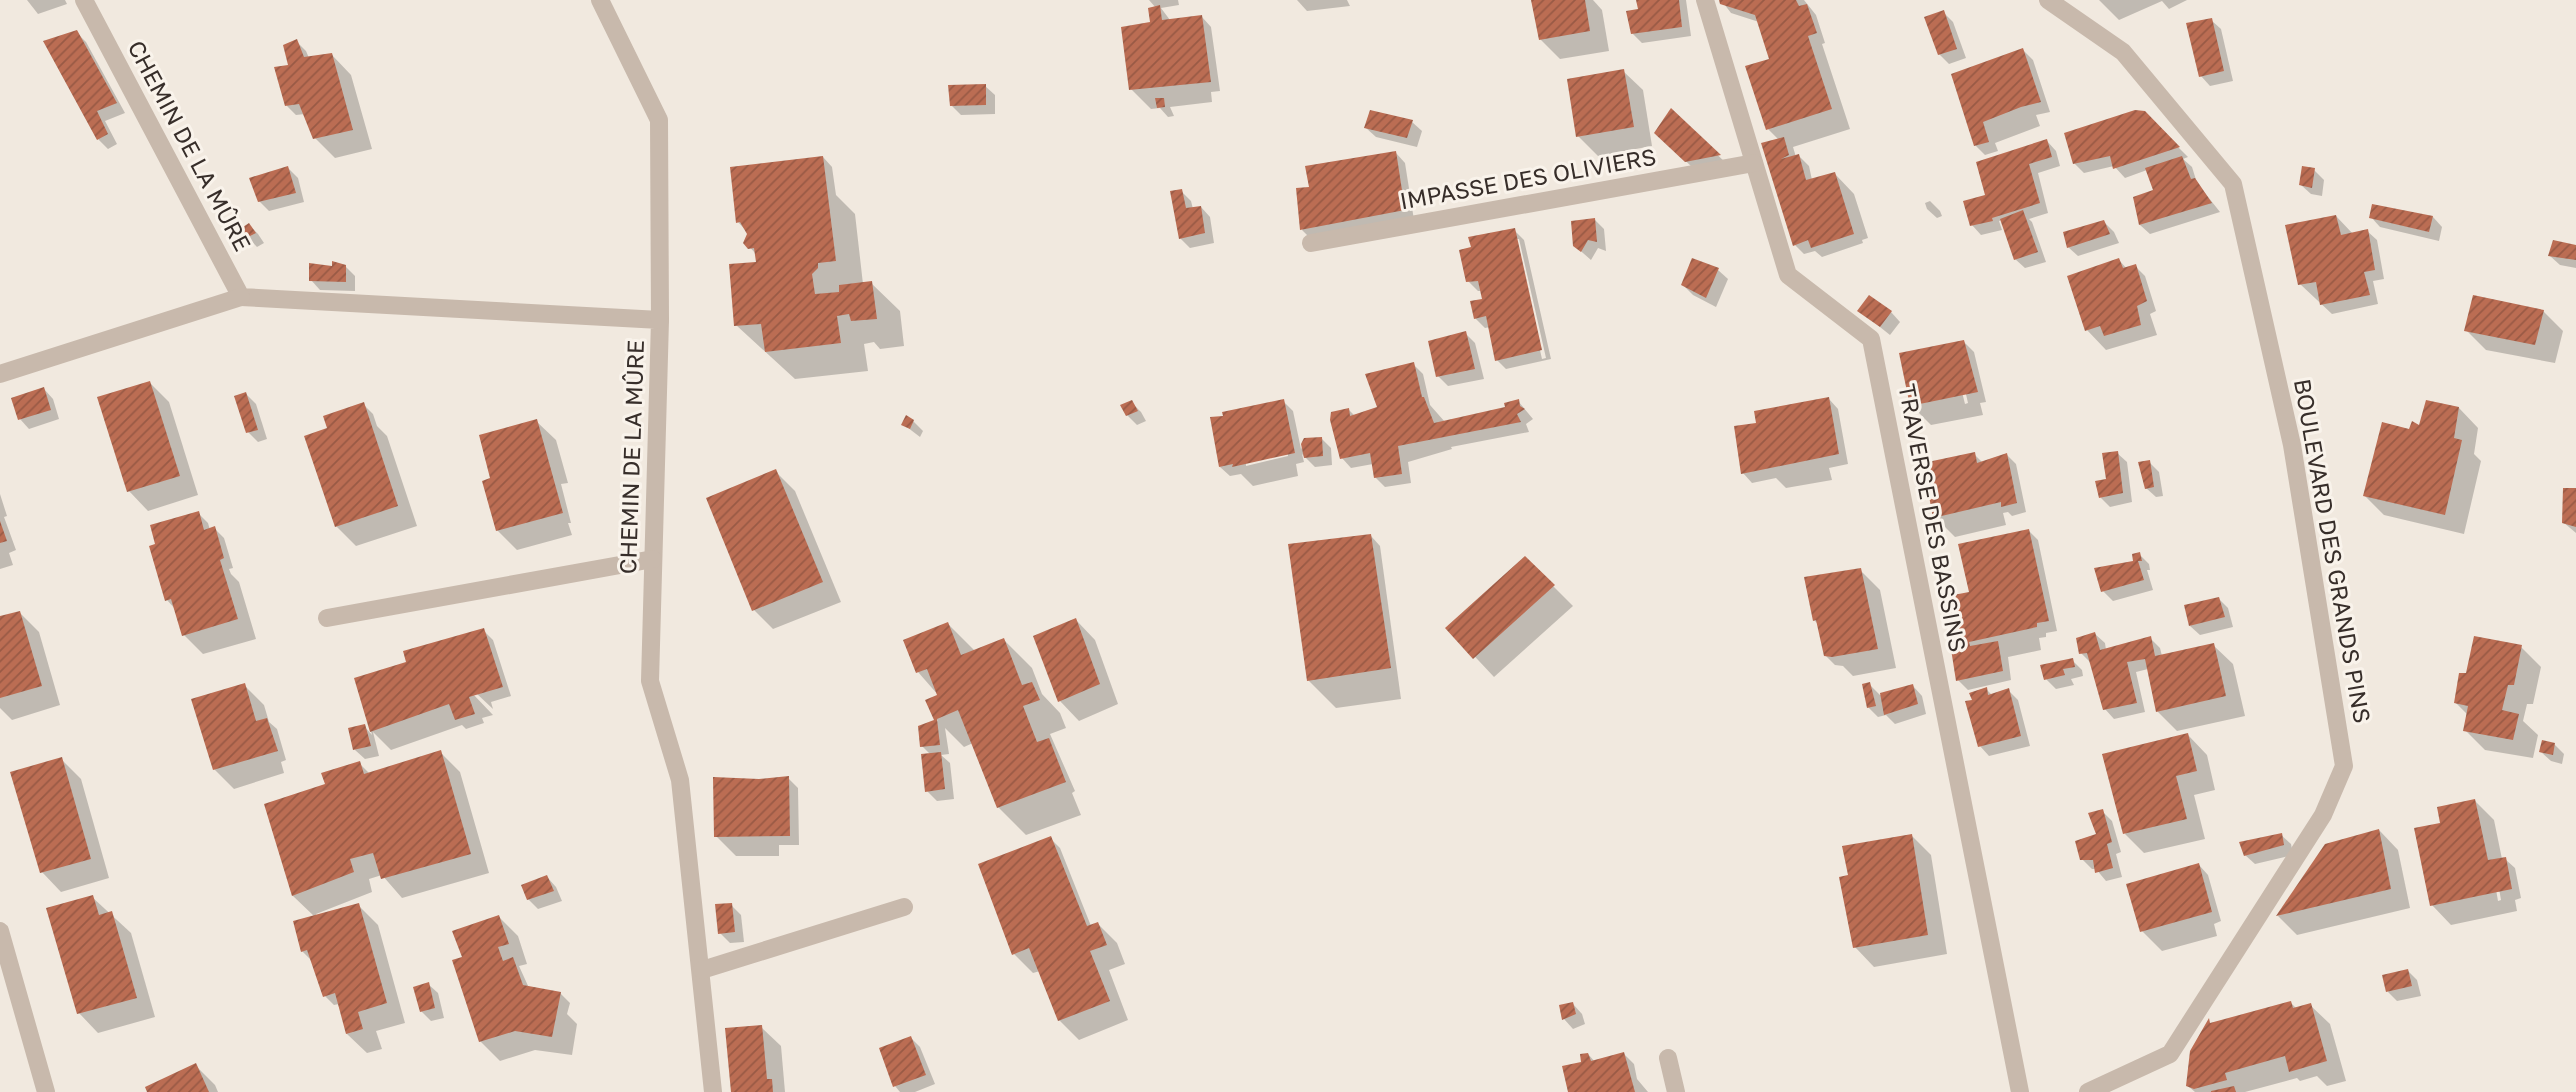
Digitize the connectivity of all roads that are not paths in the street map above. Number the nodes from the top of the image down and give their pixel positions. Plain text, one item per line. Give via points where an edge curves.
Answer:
1 (84, 0) edge
2 (600, 0) edge
3 (1705, 0) edge
4 (2048, 0) edge
5 (1754, 163) junction
6 (1311, 243) dead end
7 (241, 297) junction
8 (660, 320) junction
9 (0, 374) edge
10 (653, 559) junction
11 (327, 618) dead end
12 (904, 907) dead end
13 (0, 931) edge
14 (702, 970) junction
15 (1668, 1058) dead end
16 (46, 1092) edge
17 (713, 1092) edge
18 (1676, 1092) edge
19 (2020, 1092) edge
20 (2088, 1092) edge

1 - 7 street, CHEMIN DE LA MÛRE
2 - 8 street via 659,120
3 - 5 street, TRAVERSE DES BASSINS
4 - 20 street, BOULEVARD DES GRANDS PINS via 2123,52 2232,184 2292,445 2344,766 2323,815 2170,1054
5 - 6 street, IMPASSE DES OLIVIERS
5 - 19 street, TRAVERSE DES BASSINS via 1788,275 1871,339
7 - 8 street, CHEMIN DE LA MÛRE
7 - 9 street
8 - 10 street, CHEMIN DE LA MÛRE
10 - 11 street
10 - 14 street, CHEMIN DE LA MÛRE via 649,681 680,780
12 - 14 street
13 - 16 street
14 - 17 street, CHEMIN DE LA MÛRE
15 - 18 street

